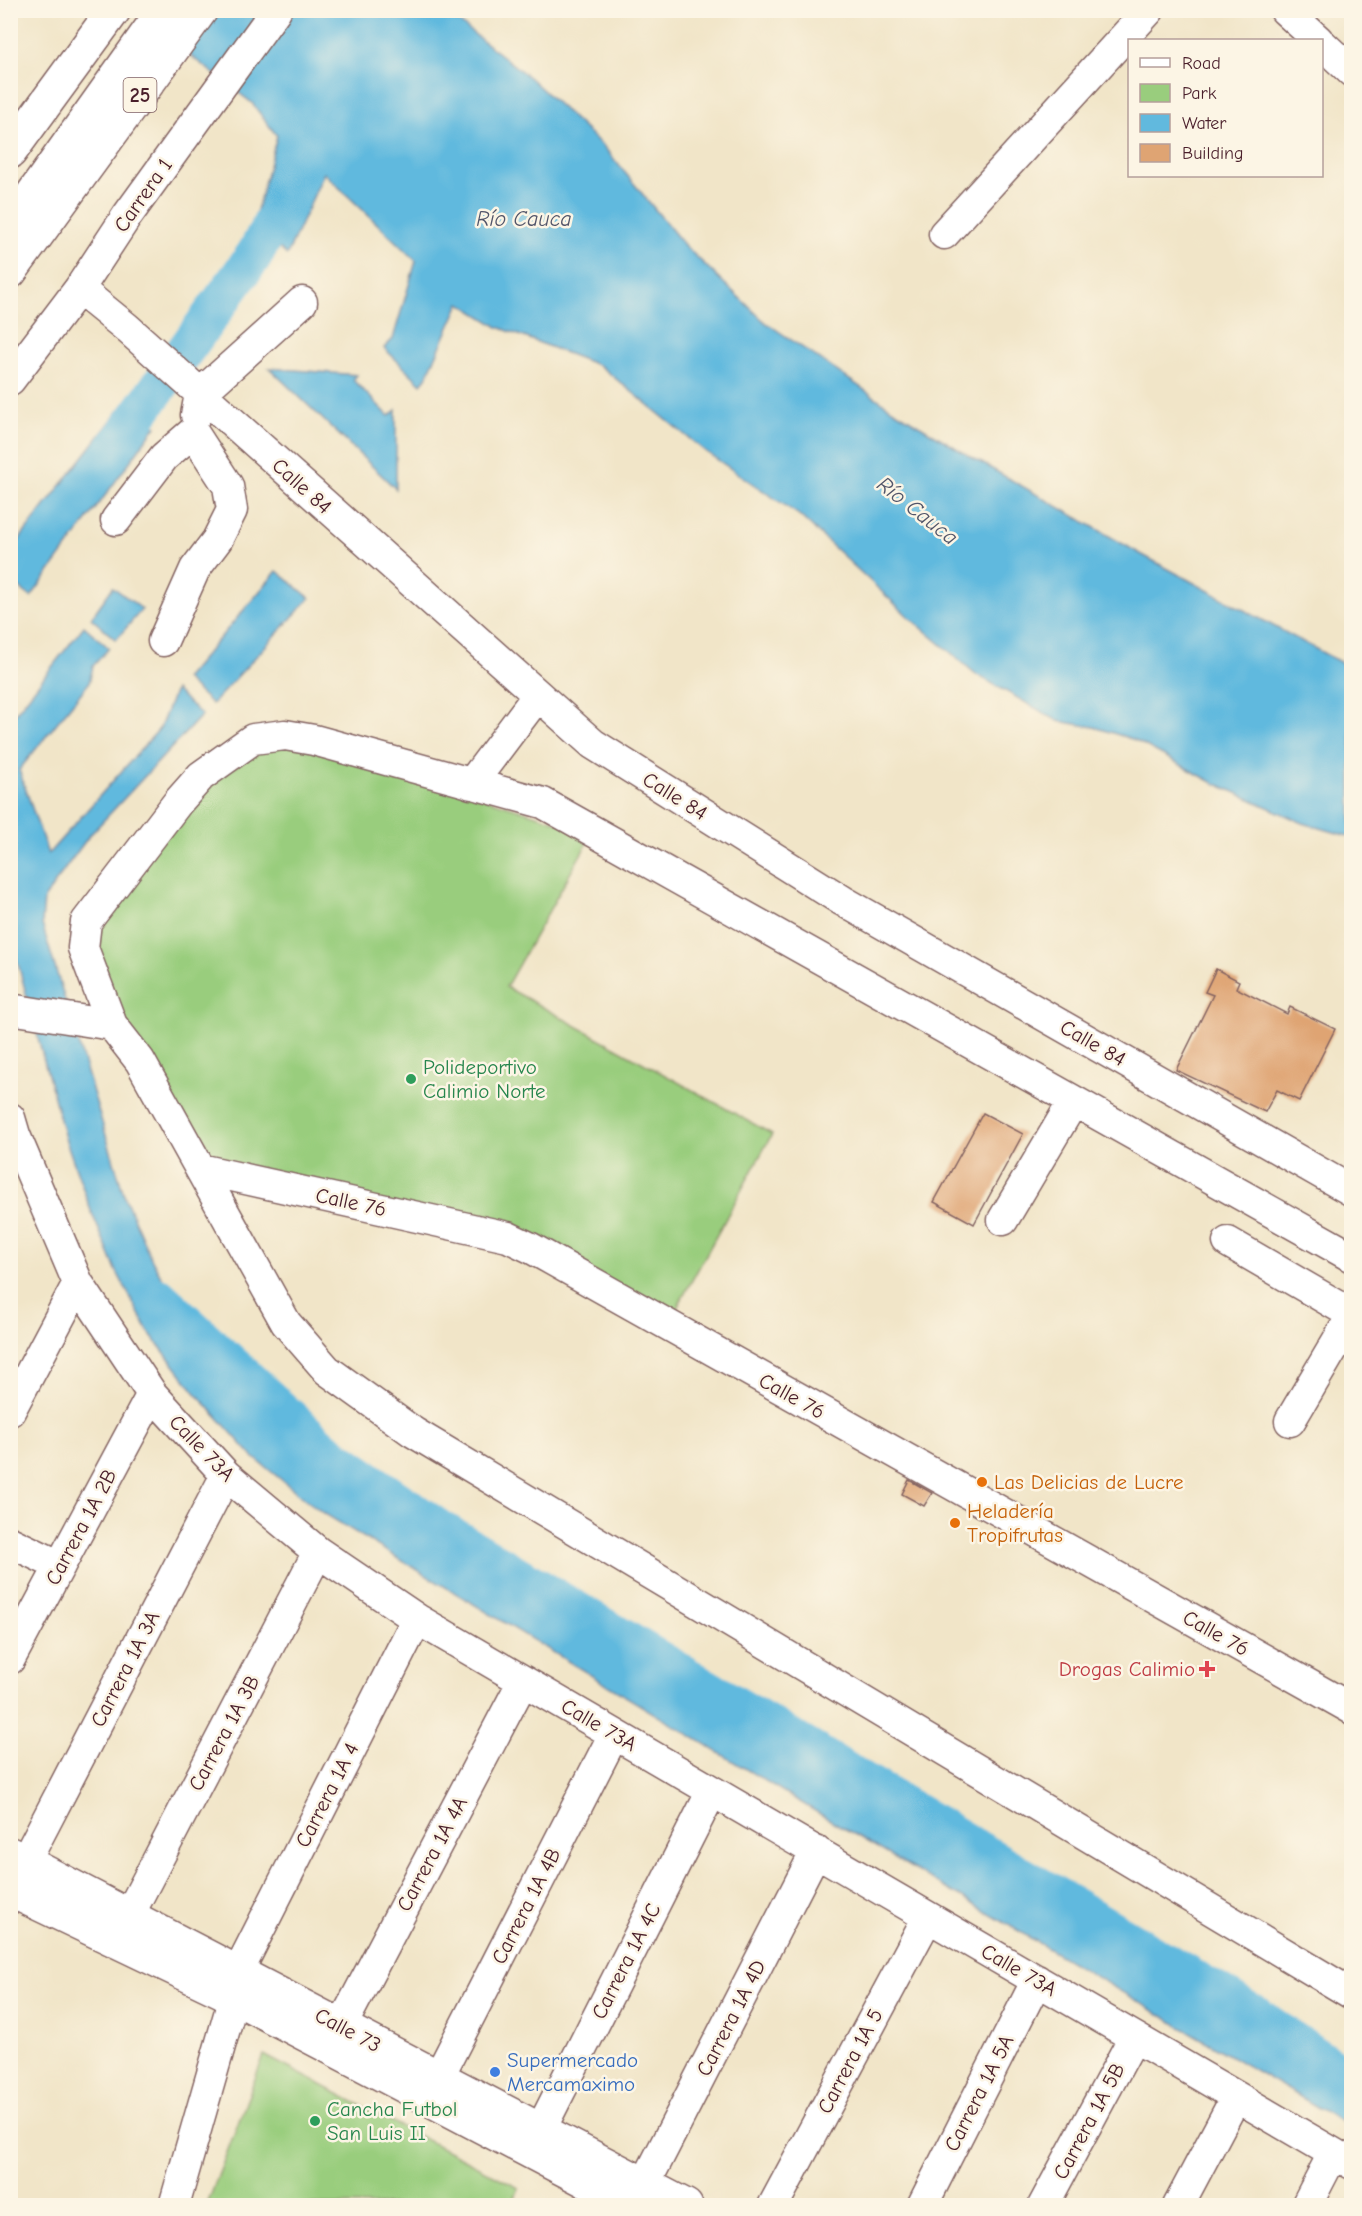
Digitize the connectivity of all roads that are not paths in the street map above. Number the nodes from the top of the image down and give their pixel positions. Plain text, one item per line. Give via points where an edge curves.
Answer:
1 (114, 10) edge
2 (164, 10) edge
3 (201, 10) edge
4 (276, 10) edge
5 (1149, 10) edge
6 (1285, 10) edge
7 (1317, 39) edge
8 (1323, 45) edge
9 (1352, 72) edge
10 (13, 149) edge
11 (66, 173) junction
12 (10, 226) edge
13 (944, 234) dead end
14 (10, 272) edge
15 (79, 288) junction
16 (302, 302) dead end
17 (10, 380) edge
18 (200, 394) junction
19 (193, 432) junction
20 (116, 520) dead end
21 (163, 641) dead end
22 (538, 695) junction
23 (471, 784) junction
24 (14, 1009) edge
25 (98, 1023) junction
26 (1073, 1102) junction
27 (12, 1132) edge
28 (200, 1169) junction
29 (1352, 1191) edge
30 (1003, 1220) dead end
31 (1228, 1242) dead end
32 (1352, 1257) edge
33 (78, 1283) junction
34 (1352, 1315) edge
35 (152, 1394) junction
36 (10, 1411) edge
37 (1290, 1421) dead end
38 (226, 1475) junction
39 (10, 1542) edge
40 (318, 1552) junction
41 (60, 1566) junction
42 (417, 1619) junction
43 (10, 1659) edge
44 (523, 1681) junction
45 (1352, 1709) edge
46 (614, 1734) junction
47 (712, 1791) junction
48 (816, 1851) junction
49 (15, 1869) edge
50 (129, 1915) junction
51 (928, 1917) junction
52 (1036, 1980) junction
53 (236, 1984) junction
54 (1352, 1994) edge
55 (341, 2026) junction
56 (1134, 2037) junction
57 (438, 2078) junction
58 (1236, 2097) junction
59 (540, 2131) junction
60 (1342, 2159) edge
61 (639, 2195) edge
62 (174, 2205) edge
63 (686, 2205) edge
64 (772, 2205) edge
65 (922, 2205) edge
66 (1043, 2205) edge
67 (1178, 2205) edge
68 (1306, 2205) edge

1 - 10 main road
2 - 11 main road, 25
3 - 11 main road, 25
4 - 15 street, Carrera 1
5 - 13 street
6 - 7 street
8 - 9 street
11 - 12 main road
11 - 14 main road
15 - 17 street, Carrera 1
15 - 18 street, Calle 84
16 - 18 street
18 - 19 street
18 - 22 street, Calle 84
19 - 20 street via 164,457
19 - 21 street via 228,486 232,510 217,540 195,569
22 - 23 street
22 - 29 street, Calle 84 via 593,744 843,901
23 - 25 street via 314,740 285,735 253,739 201,776 86,922 83,948
23 - 26 street via 543,803
24 - 25 street
25 - 28 street via 140,1061
26 - 30 street
26 - 32 street
27 - 33 street, Calle 73A
28 - 45 street, Calle 76 via 508,1237
28 - 54 street via 286,1323 327,1370 378,1408
31 - 34 street
33 - 35 street, Calle 73A
33 - 36 street
34 - 37 street
35 - 38 street, Calle 73A
35 - 41 street, Carrera 1A 2B
38 - 40 street, Calle 73A
38 - 49 street, Carrera 1A 3A
39 - 41 street
40 - 42 street, Calle 73A
40 - 50 street, Carrera 1A 3B
41 - 43 street, Carrera 1A 2B
42 - 44 street, Calle 73A
42 - 53 street, Carrera 1A 4
44 - 46 street, Calle 73A
44 - 55 street, Carrera 1A 4A
46 - 47 street, Calle 73A
46 - 57 street, Carrera 1A 4B
47 - 48 street, Calle 73A
47 - 59 street, Carrera 1A 4C
48 - 51 street, Calle 73A
48 - 61 street, Carrera 1A 4D
49 - 50 main road, Calle 73
49 - 53 main road, Calle 73
50 - 53 main road, Calle 73
51 - 52 street, Calle 73A
51 - 64 street, Carrera 1A 5
52 - 56 street, Calle 73A
52 - 65 street, Carrera 1A 5A
53 - 55 main road, Calle 73
53 - 61 main road, Calle 73
53 - 62 street, Carrera 1A 4
55 - 57 main road, Calle 73
56 - 58 street, Calle 73A
56 - 66 street, Carrera 1A 5B
57 - 59 main road, Calle 73
58 - 60 street, Calle 73A
58 - 67 street
59 - 61 main road, Calle 73
60 - 68 street
61 - 63 main road, Calle 73

